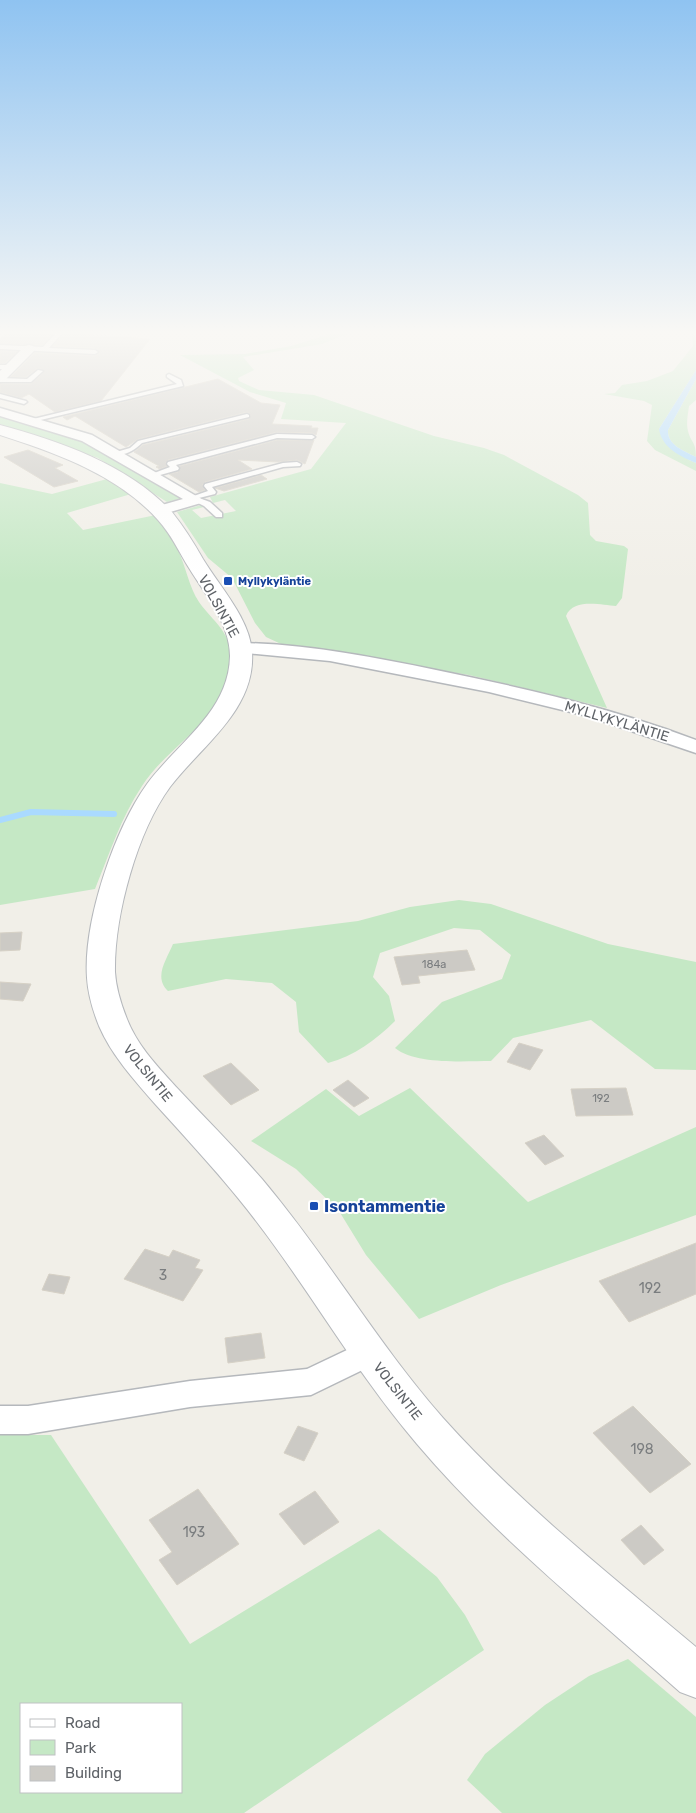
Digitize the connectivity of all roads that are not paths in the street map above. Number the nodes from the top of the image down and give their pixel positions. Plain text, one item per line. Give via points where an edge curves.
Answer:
1 (8, 415) edge
2 (55, 415) edge
3 (247, 416) dead end
4 (28, 421) junction
5 (0, 430) edge
6 (312, 437) dead end
7 (117, 453) junction
8 (297, 464) dead end
9 (153, 475) junction
10 (194, 499) junction
11 (160, 510) junction
12 (219, 515) dead end
13 (241, 648) junction
14 (696, 747) edge
15 (368, 1353) junction
16 (0, 1420) edge
17 (696, 1676) edge

1 - 4 street
2 - 4 lane
3 - 7 lane via 140,442 132,449
4 - 7 street via 87,438
5 - 11 street, VOLSINTIE via 88,462
6 - 9 lane via 277,436 171,464 175,468
7 - 9 street
8 - 10 lane via 208,486 212,492
9 - 10 street
10 - 11 street
10 - 12 lane via 207,504
11 - 13 street, VOLSINTIE via 226,614
13 - 14 street, MYLLYKYLÄNTIE via 270,647 335,657 512,691 633,724
13 - 15 street, VOLSINTIE via 239,676 223,711 157,788 127,849 103,940 100,970 104,998 115,1028 145,1073 250,1188
15 - 16 street via 311,1382 190,1394 28,1420
15 - 17 street, VOLSINTIE via 416,1416 474,1477 565,1562

